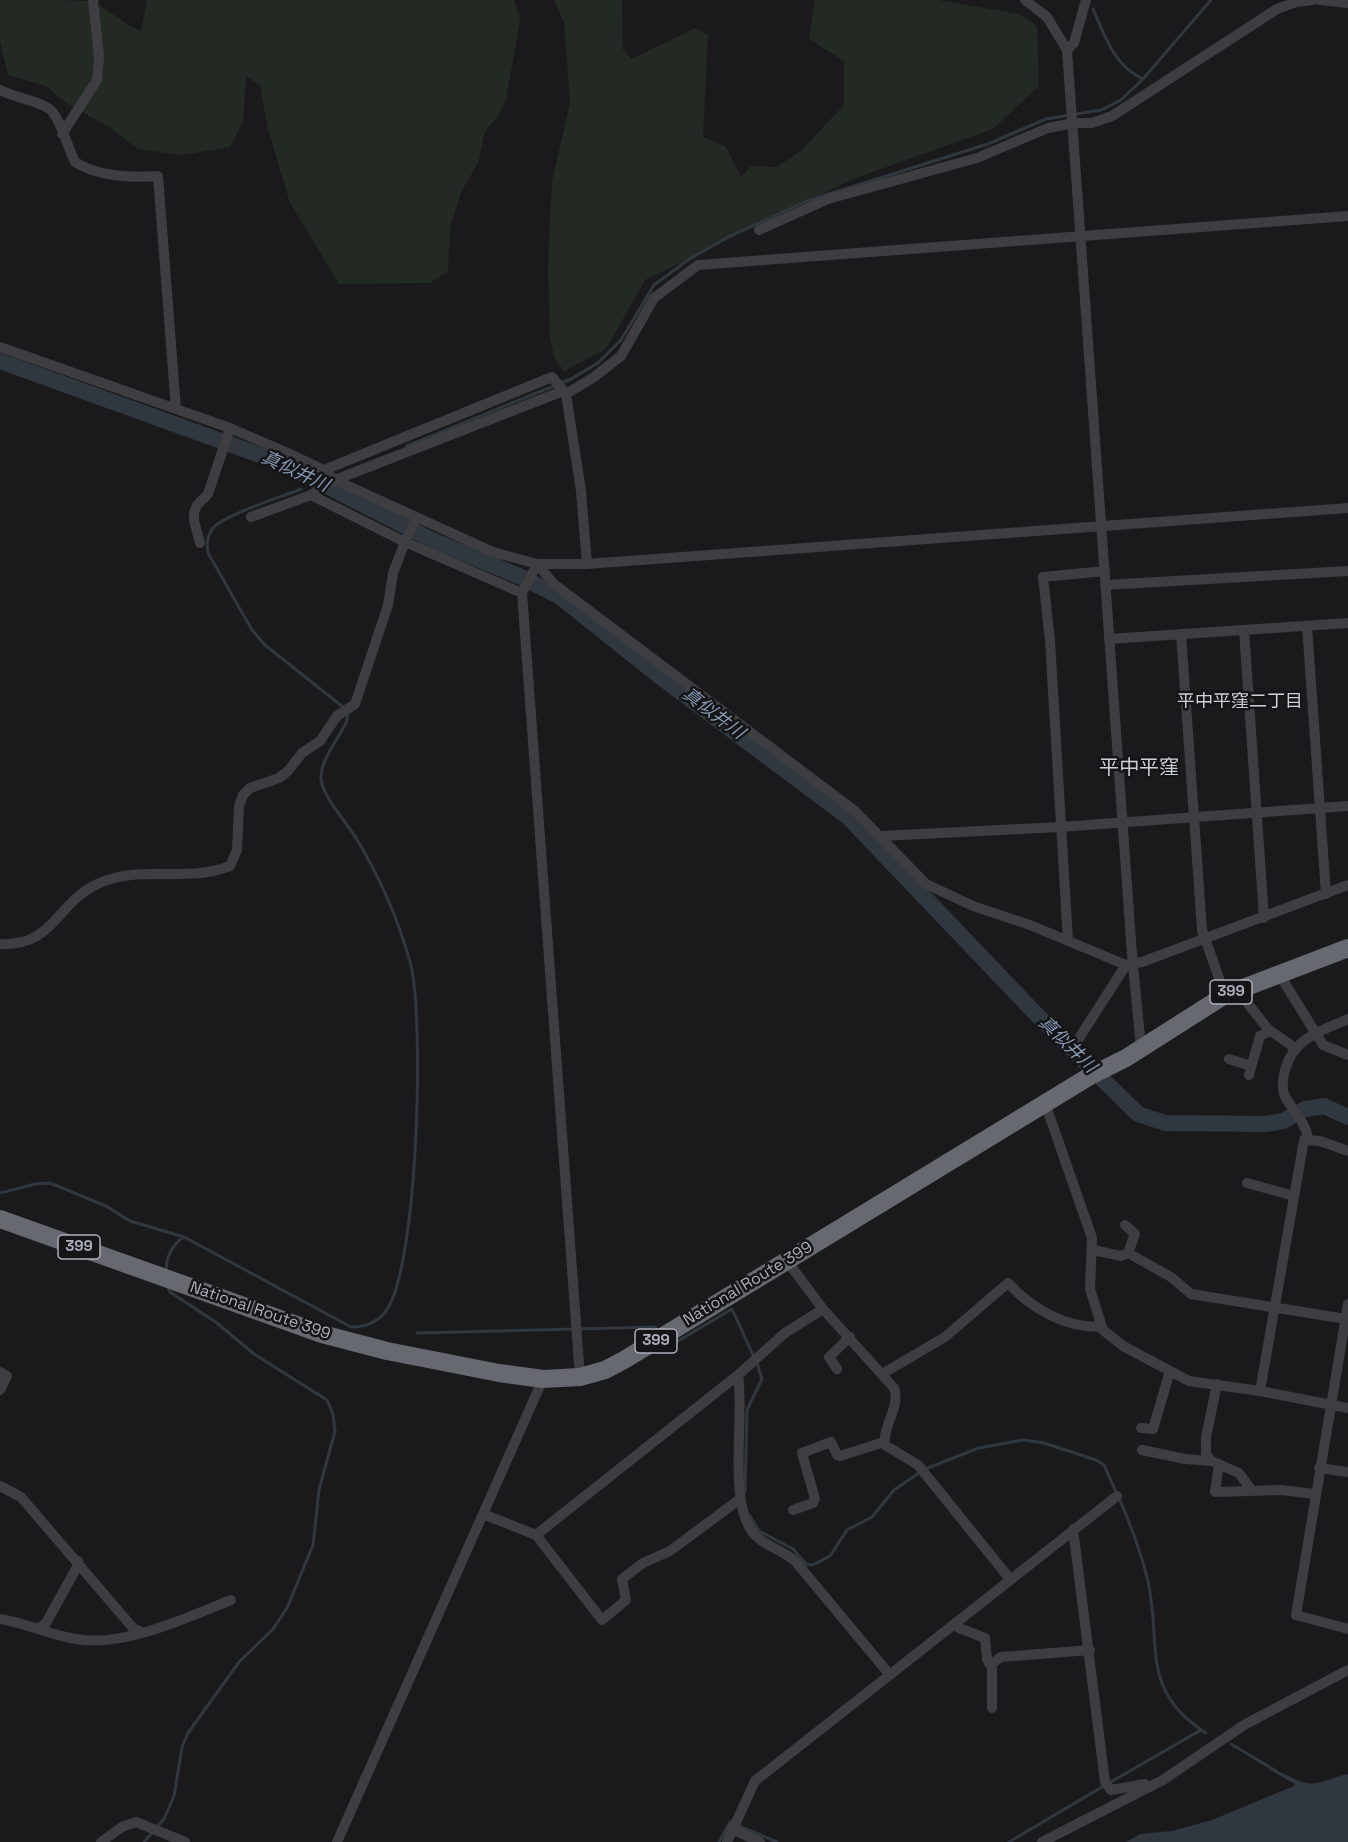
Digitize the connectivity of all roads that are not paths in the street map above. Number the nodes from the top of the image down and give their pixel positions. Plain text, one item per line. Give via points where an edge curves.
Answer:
1 (93, 0) edge
2 (1024, 0) edge
3 (1086, 0) edge
4 (1313, 0) edge
5 (1320, 0) edge
6 (1348, 3) edge
7 (1067, 50) junction
8 (0, 90) edge
9 (1074, 117) junction
10 (62, 134) junction
11 (1348, 216) edge
12 (759, 230) dead end
13 (1082, 236) junction
14 (0, 346) edge
15 (564, 391) junction
16 (176, 409) junction
17 (229, 430) junction
18 (324, 470) junction
19 (334, 481) junction
20 (312, 493) junction
21 (1348, 508) edge
22 (251, 517) dead end
23 (415, 520) junction
24 (1102, 526) junction
25 (406, 540) junction
26 (200, 543) dead end
27 (587, 564) junction
28 (535, 567) junction
29 (1105, 571) junction
30 (1348, 571) edge
31 (1106, 585) junction
32 (523, 591) junction
33 (1348, 623) edge
34 (1307, 626) junction
35 (1244, 630) junction
36 (1181, 634) junction
37 (1109, 639) junction
38 (1348, 806) edge
39 (1319, 808) junction
40 (1256, 813) junction
41 (1194, 817) junction
42 (1123, 822) junction
43 (1060, 827) junction
44 (881, 836) junction
45 (1348, 885) edge
46 (1326, 894) junction
47 (1264, 918) junction
48 (1204, 939) junction
49 (1068, 941) junction
50 (0, 944) edge
51 (1348, 948) edge
52 (1130, 964) junction
53 (1279, 974) junction
54 (1231, 992) junction
55 (1348, 1019) edge
56 (1270, 1030) junction
57 (1315, 1032) junction
58 (1074, 1046) dead end
59 (1141, 1048) junction
60 (1295, 1048) junction
61 (1348, 1055) edge
62 (1229, 1059) dead end
63 (1045, 1103) junction
64 (1308, 1139) junction
65 (1348, 1151) edge
66 (1247, 1183) dead end
67 (1294, 1196) junction
68 (0, 1220) edge
69 (1125, 1225) dead end
70 (1093, 1250) junction
71 (1128, 1253) junction
72 (787, 1261) junction
73 (1348, 1304) edge
74 (1275, 1307) junction
75 (823, 1309) junction
76 (1346, 1319) junction
77 (1102, 1327) junction
78 (850, 1337) junction
79 (837, 1369) dead end
80 (1170, 1371) junction
81 (0, 1372) edge
82 (882, 1374) junction
83 (738, 1375) junction
84 (580, 1377) junction
85 (543, 1379) junction
86 (1217, 1384) junction
87 (0, 1390) edge
88 (1260, 1391) junction
89 (1330, 1405) junction
90 (1348, 1408) edge
91 (1141, 1428) dead end
92 (884, 1442) junction
93 (1142, 1450) dead end
94 (1215, 1462) junction
95 (1319, 1468) junction
96 (1348, 1472) edge
97 (0, 1486) edge
98 (1252, 1491) junction
99 (1315, 1494) junction
100 (1117, 1496) dead end
101 (740, 1499) junction
102 (793, 1510) dead end
103 (483, 1514) junction
104 (1073, 1529) junction
105 (536, 1535) junction
106 (78, 1561) junction
107 (1010, 1579) junction
108 (231, 1600) dead end
109 (0, 1619) edge
110 (957, 1622) junction
111 (39, 1628) junction
112 (1348, 1629) edge
113 (144, 1633) junction
114 (1089, 1650) junction
115 (992, 1664) junction
116 (1348, 1670) edge
117 (890, 1675) junction
118 (992, 1708) dead end
119 (1163, 1780) junction
120 (732, 1829) junction
121 (101, 1842) edge
122 (185, 1842) edge
123 (337, 1842) edge
124 (727, 1842) edge
125 (760, 1842) edge
126 (1042, 1842) edge

1 - 10 street via 99,57 97,80
2 - 7 street via 1047,17
3 - 7 street via 1074,43
4 - 9 street via 1277,9 1112,116 1092,123
5 - 6 street
7 - 9 street
8 - 10 street via 49,108 56,115
9 - 12 street via 966,162 828,200
9 - 13 street
10 - 16 street via 75,162 82,166 128,178 158,176
11 - 13 street
13 - 15 street via 698,265 654,298 621,356 594,377
13 - 24 street
14 - 16 street
15 - 18 street via 552,377
15 - 19 street
15 - 27 street via 581,491
16 - 17 street
17 - 18 street
17 - 26 street via 208,494 194,513
18 - 19 street
19 - 20 street
19 - 23 street
20 - 22 street
20 - 25 street
21 - 24 street
23 - 25 street
23 - 28 street
24 - 27 street
24 - 29 street
25 - 32 street
25 - 50 street via 355,704 288,771 243,795 237,850 230,866 189,876 141,873 102,882 81,894 31,941
27 - 28 street
28 - 32 street
28 - 44 street via 855,811
29 - 31 street
29 - 43 street via 1042,577 1050,641
30 - 31 street
31 - 37 street
32 - 84 street
33 - 34 street
34 - 35 street
34 - 39 street
35 - 36 street
35 - 40 street
36 - 37 street
36 - 41 street
37 - 42 street
38 - 39 street
39 - 40 street
39 - 46 street
40 - 41 street
40 - 47 street
41 - 42 street
41 - 48 street
42 - 43 street
42 - 52 street
43 - 44 street
43 - 49 street
44 - 49 street via 926,884 941,893
45 - 46 street
46 - 47 street
47 - 48 street
48 - 52 street
48 - 54 street
49 - 52 street
51 - 53 highway, National Route 399 / 399
52 - 58 street
52 - 59 street
53 - 54 highway, National Route 399 / 399
53 - 57 street
54 - 56 street
54 - 59 highway, National Route 399 / 399
55 - 57 street
56 - 60 street
56 - 62 street via 1260,1036 1250,1070
57 - 60 street
57 - 61 street via 1323,1045
59 - 63 highway, National Route 399 / 399
60 - 64 street via 1283,1082 1285,1095
63 - 70 street via 1089,1226
63 - 72 highway, National Route 399 / 399
64 - 65 street
64 - 67 street via 1304,1140
66 - 67 street
67 - 74 street
68 - 85 highway, National Route 399 / 399 via 333,1336 476,1369
69 - 71 street via 1138,1228
70 - 71 street via 1121,1256
70 - 77 street via 1089,1289
71 - 74 street via 1171,1277 1191,1294
72 - 75 street
72 - 84 highway, National Route 399 / 399 via 624,1360
73 - 76 street
74 - 76 street
74 - 88 street
75 - 78 street
75 - 83 street via 785,1333
76 - 89 street
77 - 80 street via 1123,1346
77 - 82 street via 1078,1324 1034,1307 1008,1283 945,1337
78 - 79 street via 829,1357
78 - 82 street
80 - 86 street via 1197,1383
80 - 91 street via 1153,1429
81 - 87 street via 7,1376
82 - 92 street via 896,1395
83 - 101 street via 742,1410
83 - 105 street
84 - 85 highway, National Route 399 / 399
85 - 103 street
86 - 88 street
86 - 94 street via 1206,1437 1206,1455
88 - 89 street
89 - 90 street
89 - 95 street
92 - 102 street via 840,1456 831,1442 802,1453 815,1499
92 - 107 street via 921,1469
93 - 94 street
94 - 98 street via 1239,1473
94 - 98 street via 1215,1492
95 - 96 street
95 - 99 street
97 - 106 street via 21,1497
98 - 99 street
99 - 112 street via 1296,1615
100 - 104 street
101 - 105 street via 670,1551 650,1559 622,1579 626,1600 602,1620
101 - 117 street via 753,1533 796,1562
103 - 105 street
103 - 123 street
104 - 107 street
104 - 114 street
106 - 111 street via 46,1623
106 - 113 street via 134,1628
107 - 110 street
108 - 113 street
109 - 111 street
110 - 115 street via 963,1630 985,1638 987,1659
110 - 117 street
111 - 113 street via 84,1640
114 - 115 street via 1001,1657
114 - 119 street via 1107,1786 1116,1791
115 - 118 street
116 - 119 street via 1244,1725
117 - 120 street via 755,1781
119 - 126 street
120 - 124 street
120 - 125 street
121 - 122 street via 129,1822 142,1823

